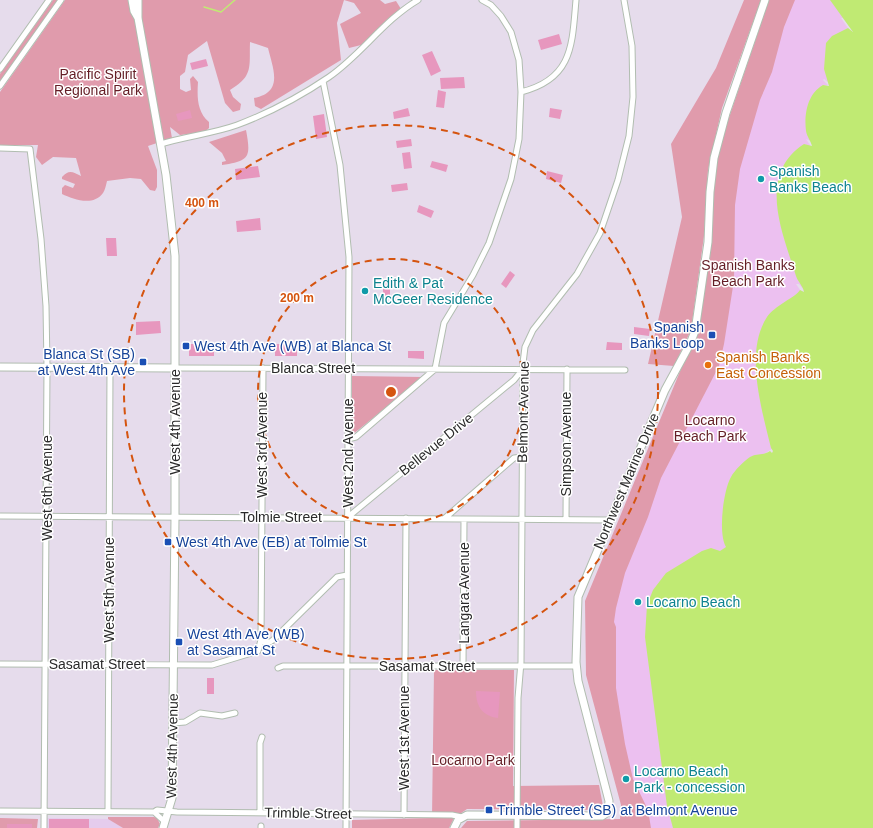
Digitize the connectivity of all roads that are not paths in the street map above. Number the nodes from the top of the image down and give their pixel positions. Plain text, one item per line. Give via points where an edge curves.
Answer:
1 (49, 0) edge
2 (62, 0) edge
3 (132, 0) edge
4 (138, 0) edge
5 (418, 0) edge
6 (482, 0) edge
7 (576, 0) edge
8 (624, 0) edge
9 (765, 0) edge
10 (138, 18) junction
11 (0, 69) edge
12 (323, 80) junction
13 (0, 86) edge
14 (521, 92) junction
15 (161, 144) junction
16 (0, 148) edge
17 (0, 367) edge
18 (47, 367) junction
19 (110, 368) junction
20 (175, 368) junction
21 (263, 368) junction
22 (348, 368) junction
23 (435, 369) junction
24 (523, 369) junction
25 (567, 370) junction
26 (625, 370) dead end
27 (348, 438) junction
28 (522, 457) junction
29 (0, 516) edge
30 (47, 516) junction
31 (110, 516) junction
32 (175, 517) junction
33 (262, 517) junction
34 (348, 518) junction
35 (406, 518) junction
36 (445, 518) junction
37 (464, 519) junction
38 (522, 519) junction
39 (566, 519) junction
40 (609, 520) junction
41 (347, 575) junction
42 (261, 642) junction
43 (0, 664) edge
44 (45, 664) junction
45 (108, 664) junction
46 (173, 664) junction
47 (347, 666) junction
48 (404, 666) junction
49 (463, 666) junction
50 (520, 666) junction
51 (576, 666) junction
52 (278, 668) dead end
53 (235, 714) dead end
54 (173, 723) junction
55 (262, 737) dead end
56 (0, 811) edge
57 (44, 811) junction
58 (108, 811) junction
59 (154, 812) junction
60 (169, 812) junction
61 (260, 812) junction
62 (346, 814) junction
63 (404, 815) junction
64 (517, 815) junction
65 (462, 817) junction
66 (164, 825) edge
67 (44, 828) edge
68 (346, 828) edge
69 (454, 828) edge
70 (517, 828) edge

1 - 11 street
2 - 13 street
3 - 10 main road
4 - 10 main road
5 - 12 street via 407,6 348,62
6 - 14 street via 496,10 511,32 519,60
7 - 14 street via 573,33 565,62 545,84
8 - 24 street, Belmont Avenue via 632,46 633,97 629,136 618,180 600,233 577,274 529,337 525,347
9 - 40 main road, Northwest Marine Drive via 726,113 714,158 708,242 695,331 665,390
10 - 15 main road, West 4th Avenue
12 - 15 street via 285,103 238,125
12 - 22 street, West 2nd Avenue via 337,146 346,218 349,276
14 - 23 street via 517,151 512,180 489,243 444,323
15 - 20 main road, West 4th Avenue via 171,208 174,249
16 - 18 street, West 6th Avenue via 30,149 45,276
17 - 18 main road, Blanca Street
18 - 19 main road, Blanca Street
18 - 30 street, West 6th Avenue
19 - 20 main road, Blanca Street
19 - 31 street, West 5th Avenue
20 - 21 street, Blanca Street
20 - 32 main road, West 4th Avenue
21 - 22 street, Blanca Street
21 - 33 street, West 3rd Avenue
22 - 23 street, Blanca Street
22 - 27 street, West 2nd Avenue
23 - 24 street, Blanca Street
23 - 27 street via 356,437
24 - 25 street, Blanca Street
24 - 28 street, Belmont Avenue
24 - 34 street, Bellevue Drive via 513,381
25 - 26 street, Blanca Street
25 - 39 street, Simpson Avenue
27 - 34 street, West 2nd Avenue
28 - 36 street via 514,458
28 - 38 street, Belmont Avenue
29 - 30 street, Tolmie Street
30 - 31 street, Tolmie Street
30 - 44 street, West 6th Avenue
31 - 32 street, Tolmie Street
31 - 45 street, West 5th Avenue
32 - 33 street, Tolmie Street
32 - 46 main road, West 4th Avenue
33 - 34 street, Tolmie Street
33 - 42 street, West 3rd Avenue
34 - 35 street, Tolmie Street
34 - 41 street, West 2nd Avenue
35 - 36 street, Tolmie Street
35 - 48 street, West 1st Avenue
36 - 37 street, Tolmie Street
37 - 38 street, Tolmie Street
37 - 49 street, Langara Avenue
38 - 39 street, Tolmie Street
38 - 50 street, Belmont Avenue
39 - 40 street, Tolmie Street
40 - 51 main road, Northwest Marine Drive via 578,597
41 - 42 street via 337,577 273,640
41 - 47 street, West 2nd Avenue
42 - 46 street, Sasamat Street via 256,653 218,663
43 - 44 street, Sasamat Street
44 - 45 street, Sasamat Street
44 - 57 street, West 6th Avenue
45 - 46 street, Sasamat Street
45 - 58 street, West 5th Avenue
46 - 54 main road, West 4th Avenue
47 - 48 street, Sasamat Street
47 - 52 street, Sasamat Street
47 - 62 street, West 2nd Avenue
48 - 49 street, Sasamat Street
48 - 63 street, West 1st Avenue
49 - 50 street, Sasamat Street
50 - 51 street, Sasamat Street
50 - 64 street, Belmont Avenue
51 - 64 main road, Northwest Marine Drive via 609,801 608,812 602,816
53 - 54 street via 222,716 200,712 185,722
54 - 60 main road, West 4th Avenue via 172,798
55 - 61 street
56 - 57 street, Trimble Street
57 - 58 street, Trimble Street
57 - 67 street, West 6th Avenue
58 - 59 street, Trimble Street
59 - 60 street, Trimble Street
59 - 66 street
60 - 61 street, Trimble Street
60 - 66 main road, West 4th Avenue
61 - 62 street, Trimble Street
62 - 63 street, Trimble Street
62 - 68 street, West 2nd Avenue
63 - 65 street, Trimble Street
64 - 65 main road, Northwest Marine Drive via 469,814
64 - 70 street, Belmont Avenue
65 - 69 main road

